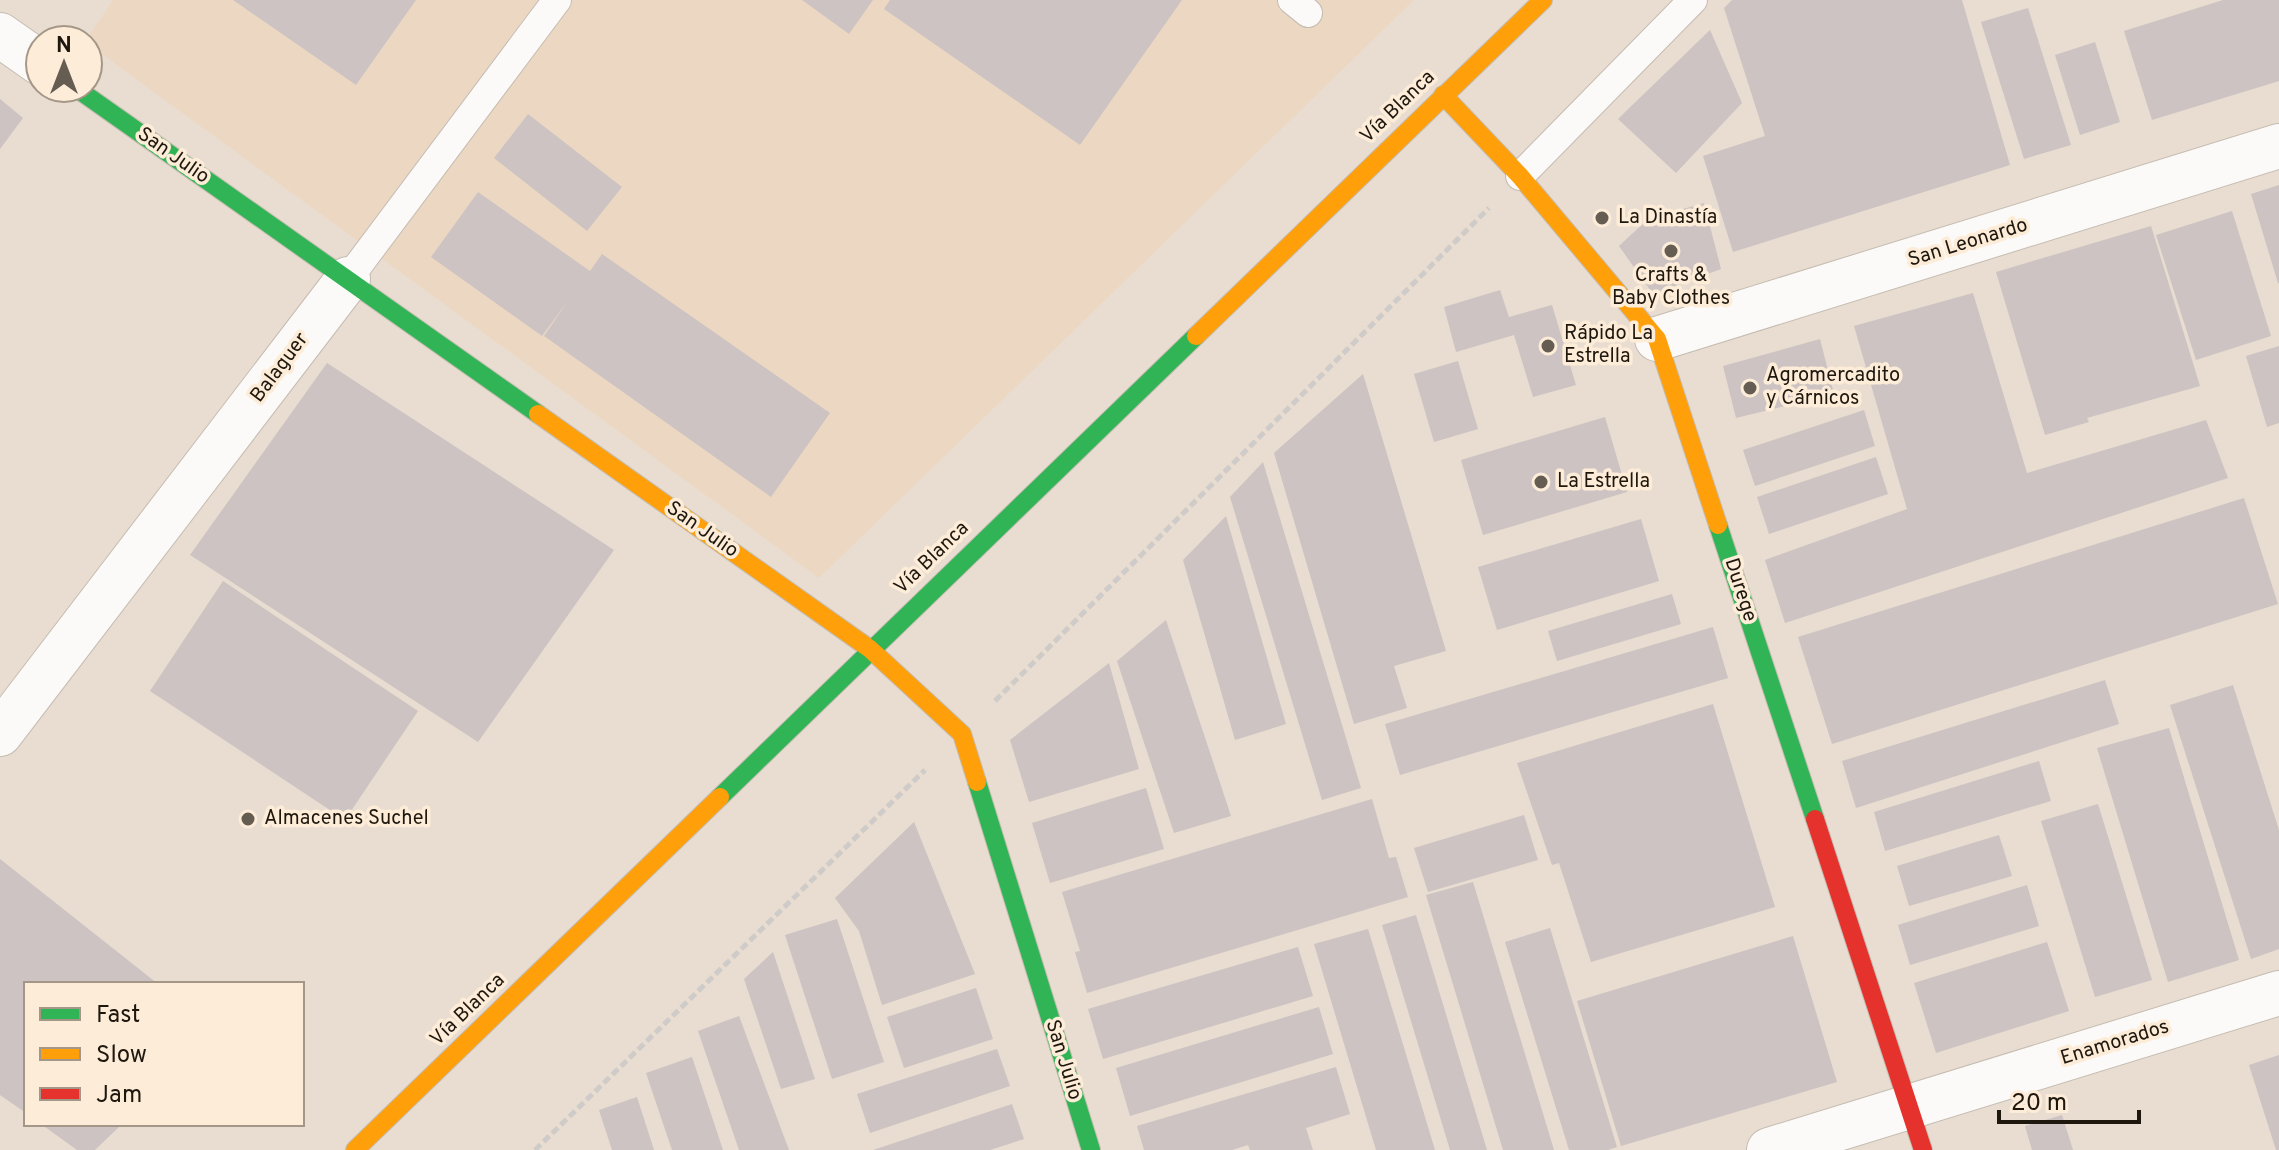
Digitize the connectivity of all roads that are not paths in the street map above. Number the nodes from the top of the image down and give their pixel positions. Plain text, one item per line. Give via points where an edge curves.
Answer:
1 (557, 0) edge
2 (1543, 0) edge
3 (1693, 0) edge
4 (0, 35) edge
5 (24, 52) edge
6 (1443, 95) junction
7 (99, 104) edge
8 (2279, 146) edge
9 (1520, 176) junction
10 (348, 279) junction
11 (1657, 339) junction
12 (870, 649) junction
13 (0, 734) edge
14 (2279, 993) edge
15 (1910, 1105) junction
16 (355, 1150) edge
17 (1091, 1150) edge
18 (1769, 1150) edge
19 (1923, 1150) edge

1 - 10 lane, Balaguer
2 - 6 street, Vía Blanca
3 - 9 lane
4 - 5 street
6 - 9 street, Durege
6 - 12 street, Vía Blanca
7 - 10 street, San Julio
8 - 11 street, San Leonardo
9 - 11 street, Durege
10 - 12 street, San Julio
10 - 13 street, Balaguer
11 - 15 street, Durege
12 - 16 street, Vía Blanca
12 - 17 street, San Julio via 962,734
14 - 15 street, Enamorados
15 - 18 street, Enamorados
15 - 19 street, Durege

